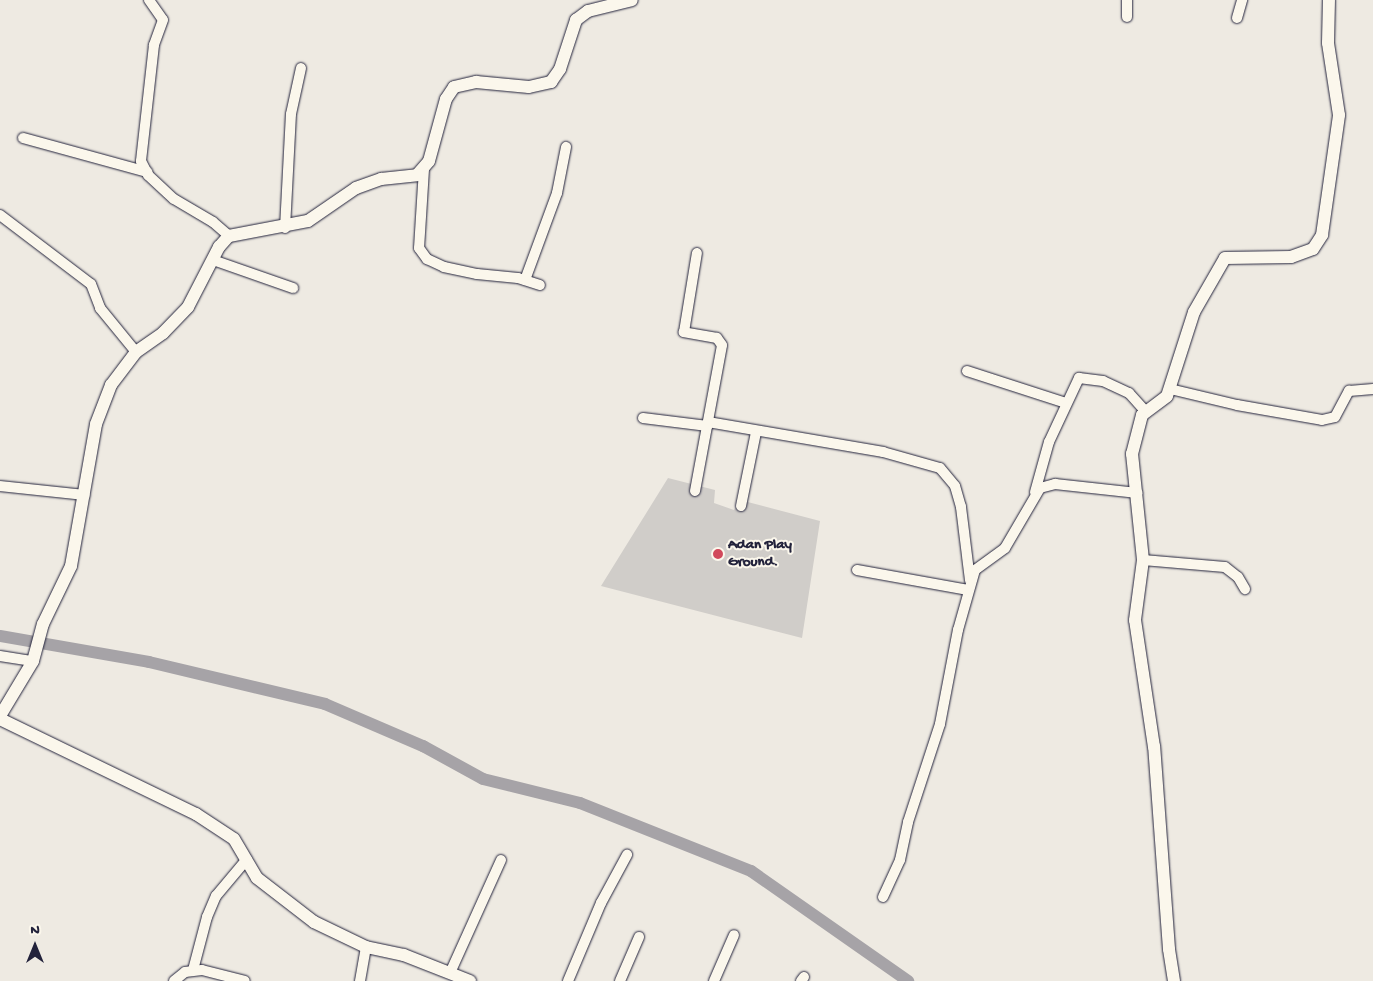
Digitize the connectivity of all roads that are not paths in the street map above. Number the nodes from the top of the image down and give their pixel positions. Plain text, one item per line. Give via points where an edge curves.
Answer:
1 (149, 0) edge
2 (632, 0) edge
3 (1127, 0) edge
4 (1242, 0) edge
5 (1329, 0) edge
6 (1127, 18) dead end
7 (1237, 18) dead end
8 (300, 68) dead end
9 (23, 138) dead end
10 (566, 148) dead end
11 (424, 169) junction
12 (147, 172) junction
13 (0, 215) edge
14 (285, 228) junction
15 (230, 236) junction
16 (697, 252) dead end
17 (213, 260) junction
18 (524, 280) junction
19 (540, 285) dead end
20 (293, 288) dead end
21 (136, 352) junction
22 (967, 371) dead end
23 (1170, 389) junction
24 (1373, 389) edge
25 (1066, 403) junction
26 (1145, 411) junction
27 (643, 418) dead end
28 (708, 424) junction
29 (756, 432) junction
30 (0, 486) edge
31 (695, 491) dead end
32 (1035, 492) junction
33 (1138, 493) junction
34 (85, 495) junction
35 (741, 506) dead end
36 (1142, 560) junction
37 (857, 570) dead end
38 (969, 586) junction
39 (1245, 590) dead end
40 (0, 656) edge
41 (34, 661) junction
42 (0, 716) edge
43 (0, 719) edge
44 (627, 856) dead end
45 (247, 859) junction
46 (501, 860) dead end
47 (883, 897) dead end
48 (734, 935) dead end
49 (639, 937) dead end
50 (366, 947) junction
51 (193, 970) junction
52 (450, 973) junction
53 (174, 981) edge
54 (245, 981) edge
55 (360, 981) edge
56 (470, 981) edge
57 (568, 981) edge
58 (620, 981) edge
59 (714, 981) edge
60 (1174, 981) edge

1 - 12 street via 163,20 154,45 152,78 140,141 141,161
2 - 11 street via 588,11 576,20 560,68 551,82 529,87 476,82 454,87 446,99
3 - 6 street
4 - 7 street
5 - 23 street via 1328,43 1339,115 1322,235 1313,249 1291,257 1225,258 1194,312
8 - 14 street via 291,114
9 - 12 street
10 - 18 street via 556,193
11 - 14 street via 417,175 381,179 356,188 308,221
11 - 18 street via 419,234 422,254 444,267
12 - 15 street via 174,199
13 - 21 street via 91,284 100,308
14 - 15 street
15 - 17 street
16 - 28 street via 684,332 718,338 722,345
17 - 20 street
17 - 21 street via 188,307 164,333
18 - 19 street
21 - 34 street via 111,384 96,424
22 - 25 street
23 - 24 street via 1237,406 1322,420 1335,417 1349,391
23 - 26 street via 1167,396
25 - 26 street via 1077,380 1088,377 1129,393
25 - 32 street via 1049,442
26 - 33 street via 1132,454
27 - 28 street
28 - 29 street
28 - 31 street
29 - 35 street
29 - 38 street via 883,452 940,468 955,486 961,507
30 - 34 street
32 - 33 street via 1055,484
32 - 38 street via 1005,548 975,570
33 - 36 street
34 - 41 street via 71,566 43,624
36 - 39 street via 1225,567 1238,577
36 - 60 street via 1135,620 1154,747
37 - 38 street
38 - 47 street via 940,724 908,822 900,860
40 - 41 street
41 - 42 street
43 - 45 street via 196,814 234,839
44 - 57 street via 601,903
45 - 50 street via 257,878 293,908
45 - 51 street via 216,896
46 - 52 street
48 - 59 street
49 - 58 street
50 - 52 street via 404,955
50 - 55 street
51 - 53 street
51 - 54 street
52 - 56 street

